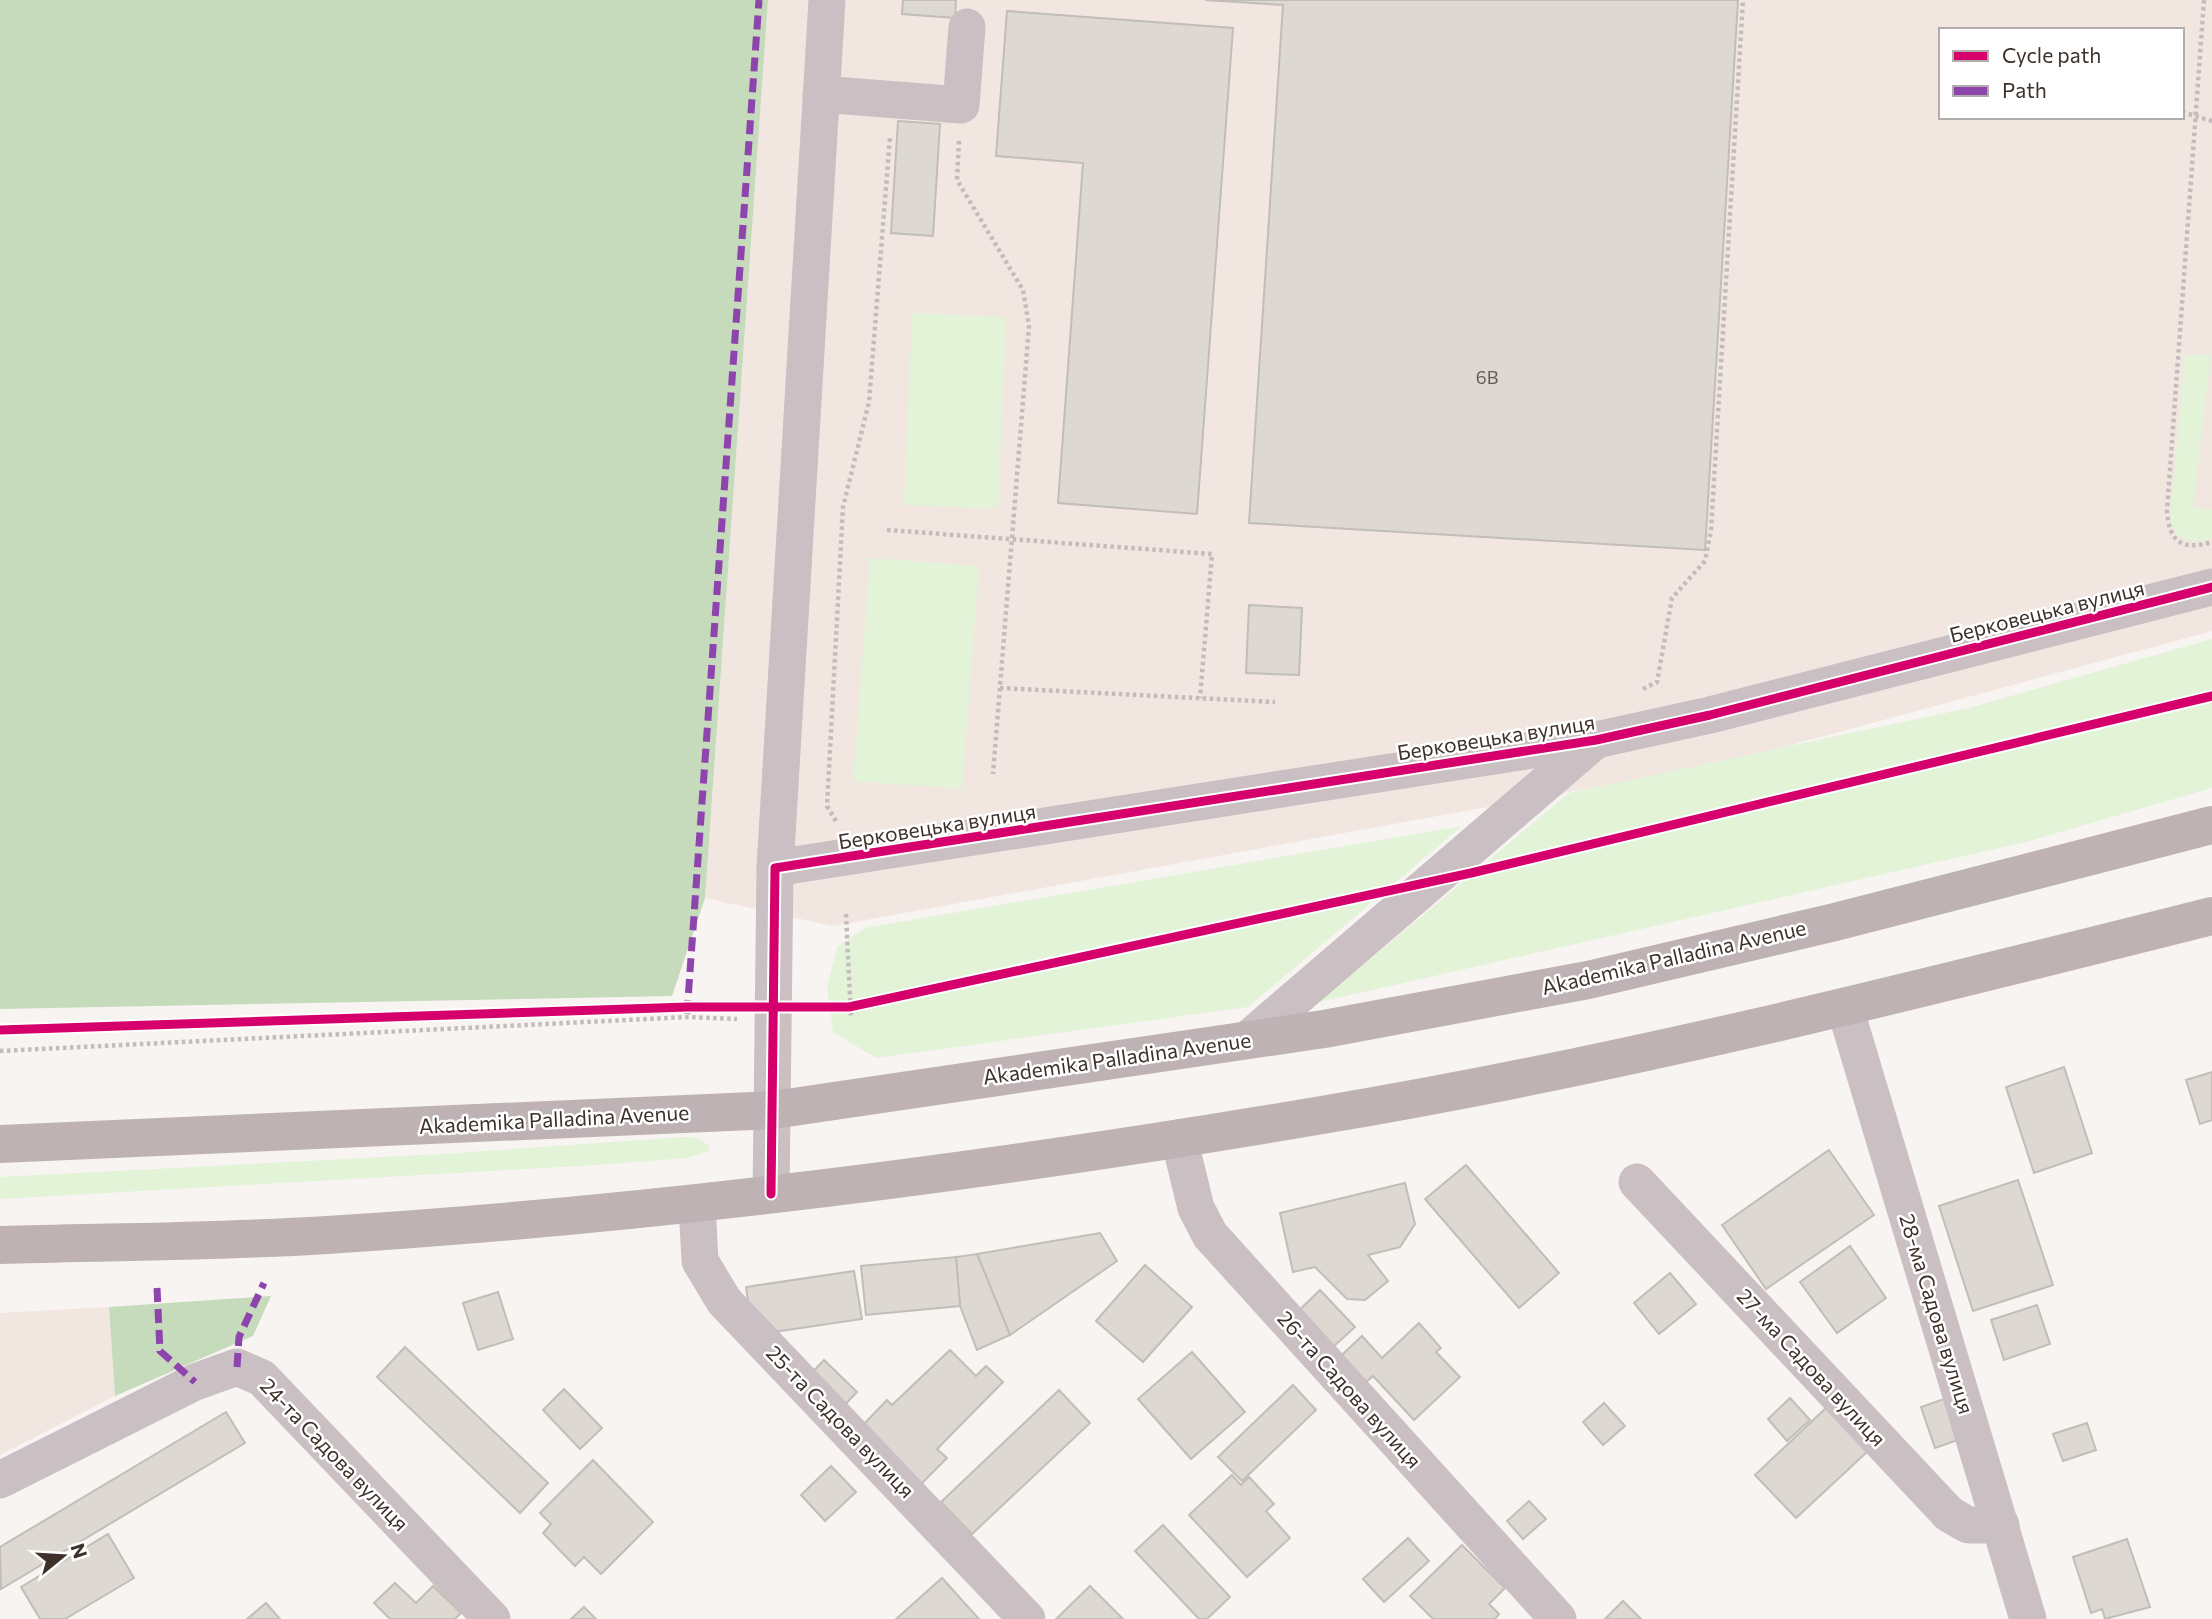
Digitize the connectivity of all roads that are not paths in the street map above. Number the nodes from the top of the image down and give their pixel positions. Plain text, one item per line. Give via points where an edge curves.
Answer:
1 (827, 0) edge
2 (967, 27) dead end
3 (821, 94) junction
4 (2212, 587) edge
5 (1595, 740) junction
6 (2212, 825) edge
7 (775, 868) junction
8 (2212, 916) edge
9 (1845, 1008) junction
10 (1247, 1040) junction
11 (774, 1110) junction
12 (1178, 1138) junction
13 (0, 1144) edge
14 (1637, 1182) dead end
15 (771, 1194) junction
16 (697, 1204) junction
17 (0, 1245) edge
18 (0, 1480) edge
19 (2001, 1525) junction
20 (492, 1619) edge
21 (1027, 1619) edge
22 (1558, 1619) edge
23 (2028, 1619) edge

1 - 3 street
2 - 3 street via 961,105
3 - 7 street
4 - 5 street, Берковецька вулиця via 1723,712
5 - 7 street, Берковецька вулиця
5 - 10 street
6 - 10 highway, Akademika Palladina Avenue via 1588,980
7 - 11 street
8 - 9 highway
9 - 12 highway via 1529,1075
9 - 19 street, 28-ма Садова вулиця
10 - 11 highway, Akademika Palladina Avenue
11 - 13 highway, Akademika Palladina Avenue
11 - 15 street
12 - 15 highway
12 - 22 street, 26-та Садова вулиця via 1196,1208 1210,1235
14 - 19 street, 27-ма Садова вулиця via 1949,1514 1968,1525
15 - 16 highway
16 - 17 highway via 324,1235
16 - 21 street, 25-та Садова вулиця via 700,1261 724,1301
18 - 20 street, 24-та Садова вулиця via 195,1382 237,1367 262,1378
19 - 23 street, 28-ма Садова вулиця

